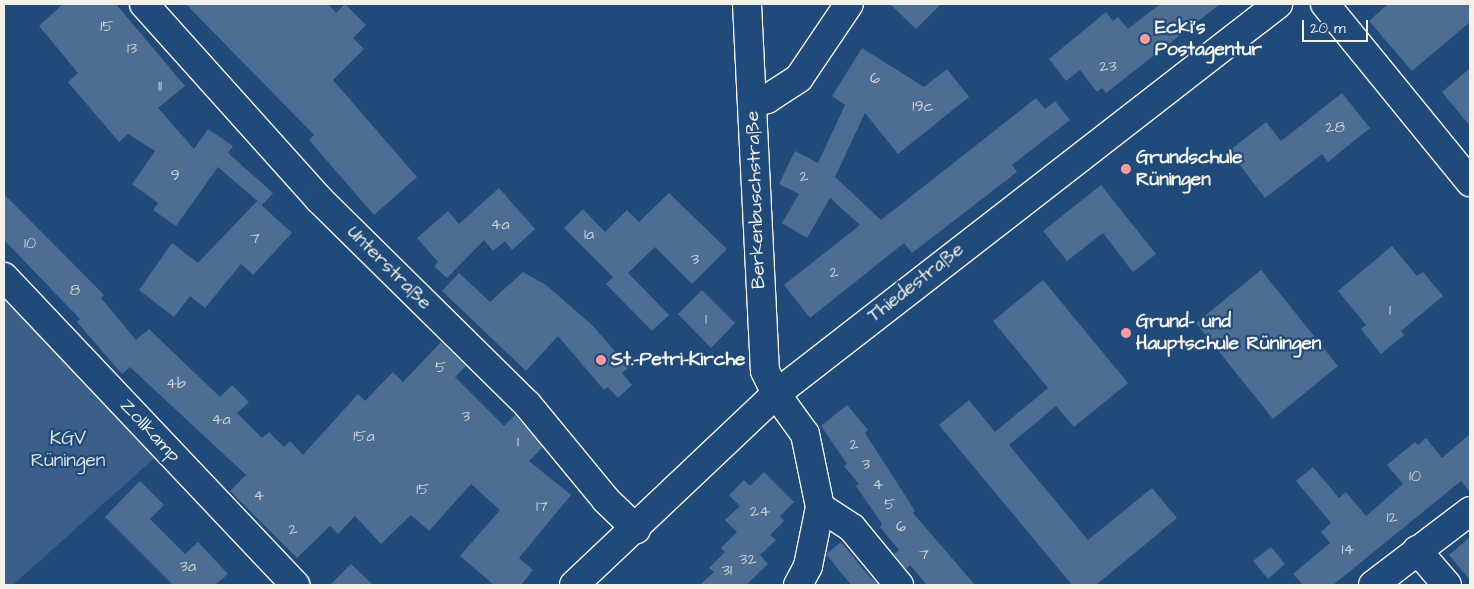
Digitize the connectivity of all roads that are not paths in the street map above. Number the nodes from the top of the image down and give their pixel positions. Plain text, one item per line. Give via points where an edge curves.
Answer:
1 (144, 4) edge
2 (747, 4) edge
3 (849, 4) edge
4 (1278, 4) edge
5 (1325, 4) edge
6 (752, 104) junction
7 (1470, 182) edge
8 (4, 277) edge
9 (776, 394) junction
10 (820, 507) junction
11 (1470, 511) edge
12 (636, 529) junction
13 (1417, 550) junction
14 (295, 585) edge
15 (574, 585) edge
16 (798, 585) edge
17 (899, 585) edge
18 (1373, 585) edge
19 (1447, 585) edge

1 - 12 street, Unterstraße via 319,199 527,404 606,500
2 - 6 street, Berkenbuschstraße
3 - 6 street via 799,78 767,99
4 - 9 street, Thiedestraße
5 - 7 street
6 - 9 street, Berkenbuschstraße via 765,371
8 - 14 street, Zollkamp
9 - 10 street, Berkenbuschstraße via 804,434
9 - 12 street, Thiedestraße
10 - 16 street via 808,566
10 - 17 street via 852,528
11 - 13 street
12 - 15 street, Thiedestraße
13 - 18 street
13 - 19 street

